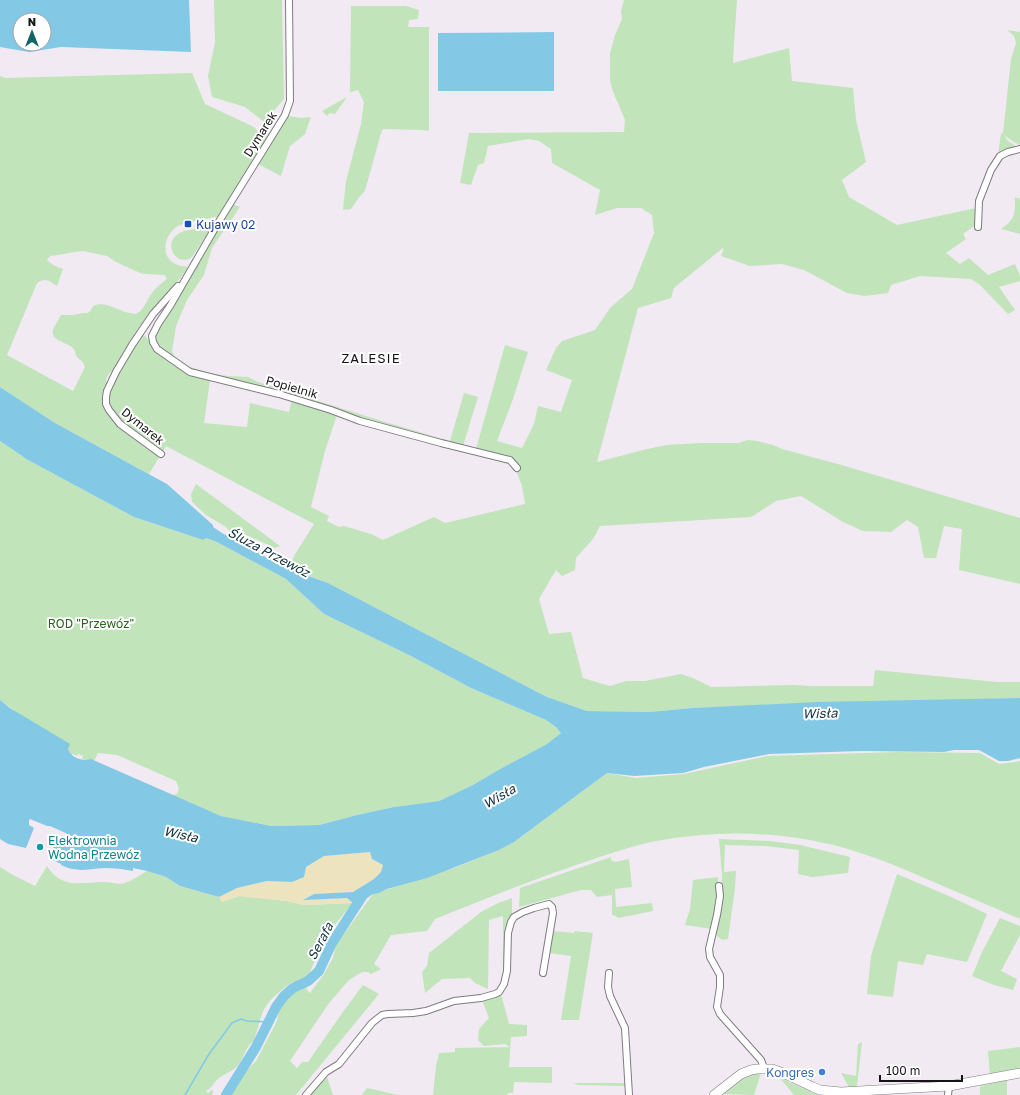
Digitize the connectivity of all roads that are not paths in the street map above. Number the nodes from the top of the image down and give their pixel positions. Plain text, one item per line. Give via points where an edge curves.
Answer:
1 (289, 0) edge
2 (1020, 149) edge
3 (978, 227) dead end
4 (194, 264) joint
5 (188, 275) junction
6 (161, 454) dead end
7 (517, 468) dead end
8 (720, 886) dead end
9 (543, 973) dead end
10 (609, 973) dead end
11 (764, 1068) junction
12 (1020, 1073) edge
13 (949, 1091) edge
14 (851, 1094) edge
15 (306, 1095) edge
16 (629, 1095) edge
17 (714, 1095) edge

1 - 4 street, Dymarek via 290,101 285,115
2 - 3 street via 1000,156 993,166 979,201
4 - 5 street, Popielnik
5 - 6 street, Dymarek via 153,314 132,344 116,372 106,397 106,404 117,420
5 - 7 street, Popielnik via 152,336 152,342 157,349 190,372 279,394 360,421 510,460
8 - 11 street via 717,915 709,949 710,957 720,975 717,1008 761,1060
9 - 15 street via 553,913 549,904 523,912 511,922 508,934 507,971 499,992 481,998 454,1001 426,1011 382,1015 372,1023 339,1064 326,1072
10 - 16 street via 610,996 625,1028
11 - 14 street via 779,1071 820,1090
11 - 17 street via 742,1074
12 - 13 street
13 - 14 street

